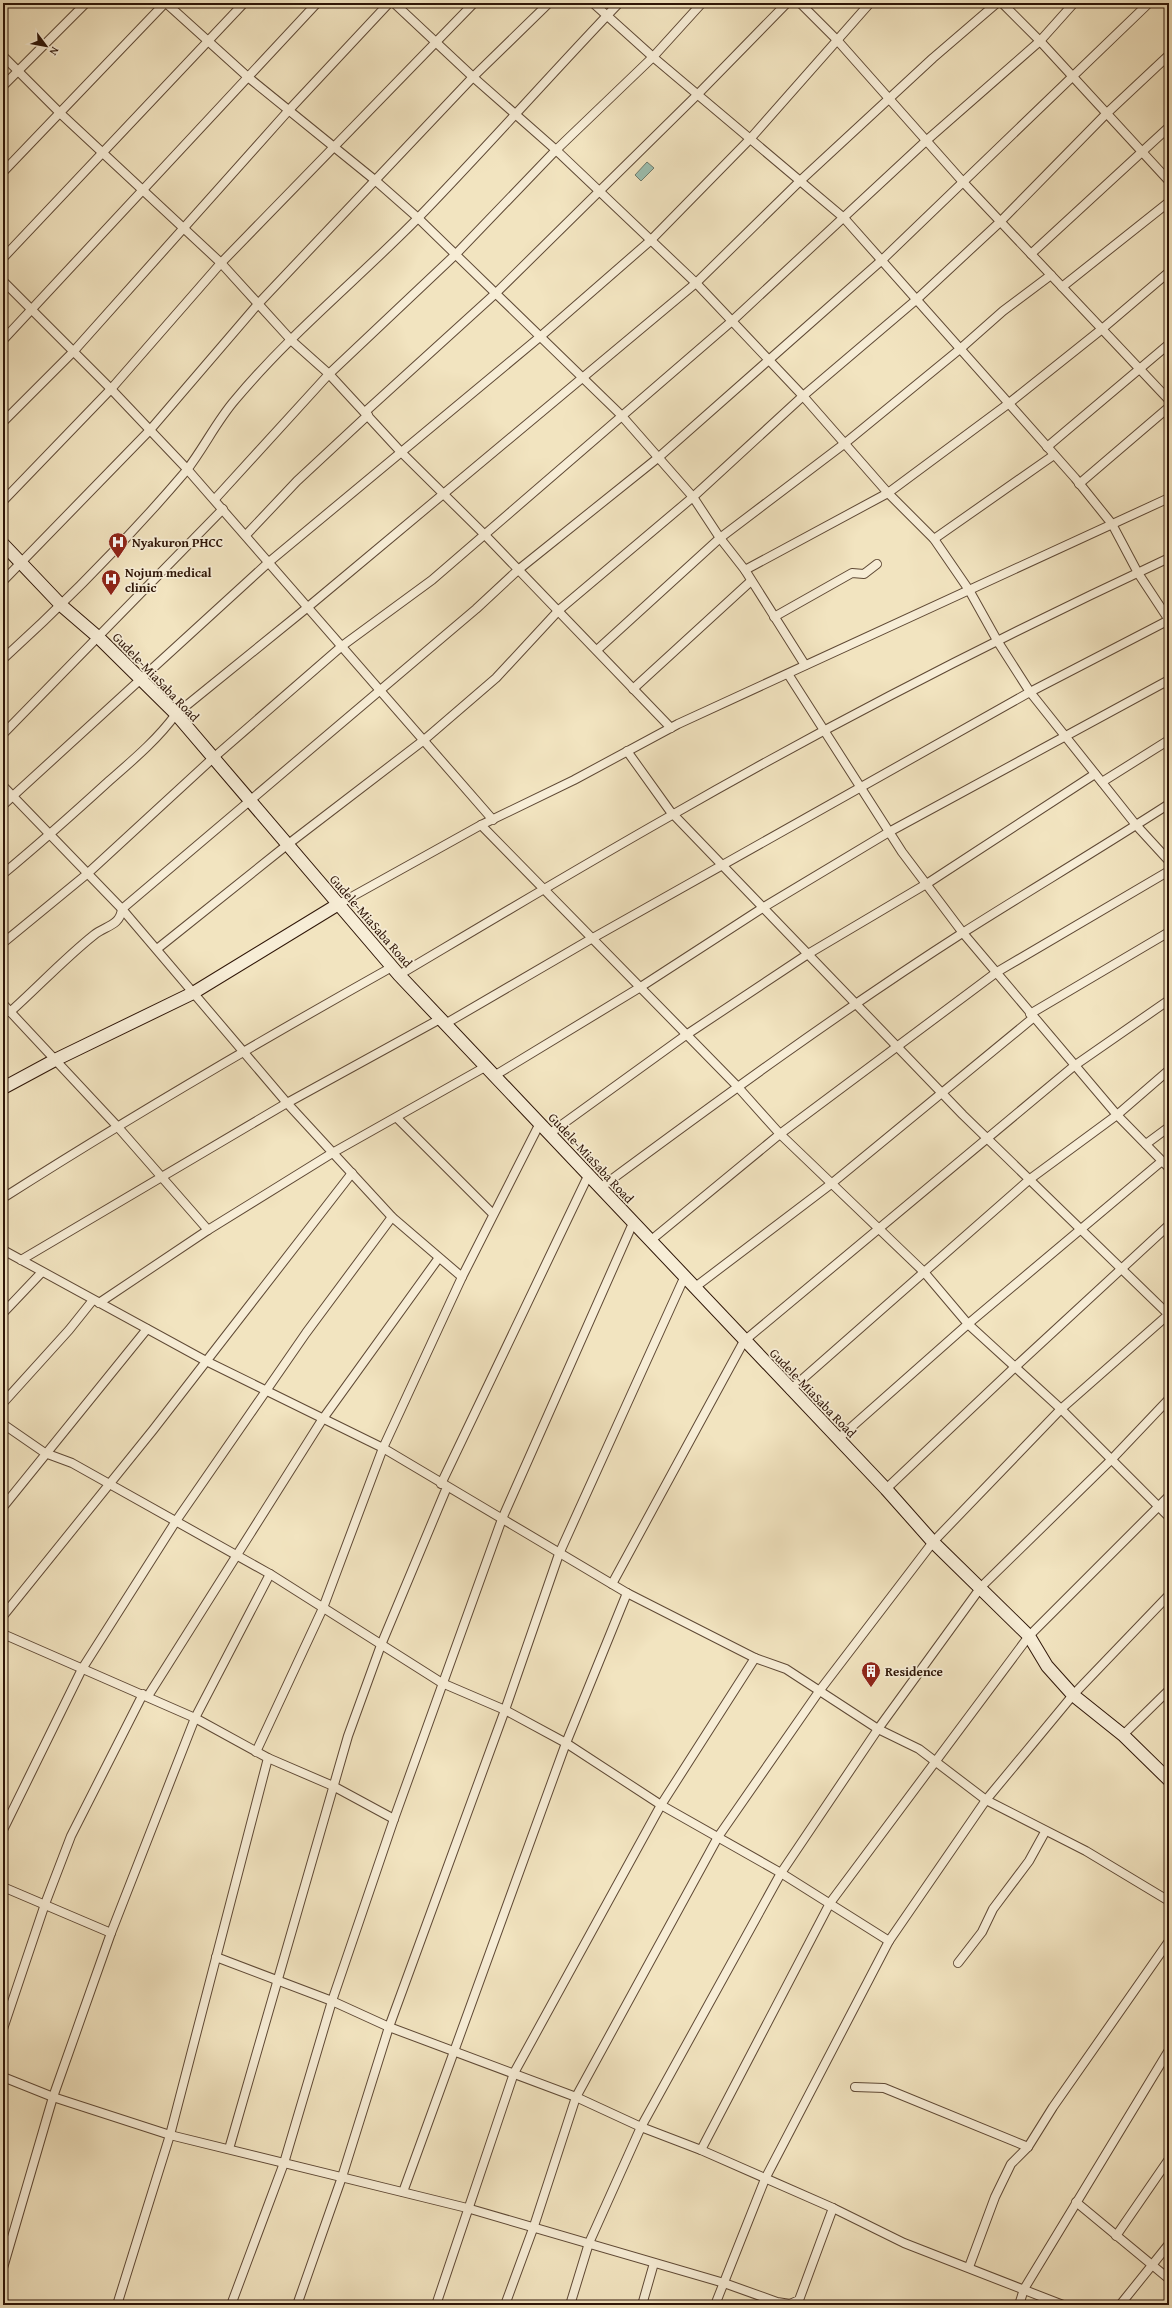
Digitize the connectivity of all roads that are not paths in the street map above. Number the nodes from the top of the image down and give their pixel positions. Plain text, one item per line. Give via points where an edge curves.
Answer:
1 (86, 3) edge
2 (165, 3) edge
3 (244, 3) edge
4 (317, 3) edge
5 (389, 3) edge
6 (394, 3) edge
7 (474, 3) edge
8 (549, 3) edge
9 (593, 3) edge
10 (619, 3) edge
11 (702, 3) edge
12 (787, 3) edge
13 (800, 3) edge
14 (870, 3) edge
15 (997, 3) edge
16 (1002, 3) edge
17 (1074, 3) edge
18 (1149, 3) edge
19 (607, 16) junction
20 (837, 40) junction
21 (208, 41) junction
22 (1040, 41) junction
23 (436, 42) junction
24 (1169, 55) edge
25 (3, 56) edge
26 (653, 57) junction
27 (18, 71) junction
28 (473, 77) junction
29 (1072, 77) junction
30 (249, 78) junction
31 (3, 86) edge
32 (698, 94) junction
33 (890, 100) junction
34 (289, 110) junction
35 (61, 114) junction
36 (1106, 114) junction
37 (514, 115) junction
38 (1169, 127) edge
39 (750, 139) junction
40 (927, 140) junction
41 (333, 146) junction
42 (556, 150) junction
43 (102, 153) junction
44 (1142, 153) junction
45 (3, 172) edge
46 (376, 181) junction
47 (800, 181) junction
48 (1169, 181) edge
49 (963, 182) junction
50 (144, 190) junction
51 (599, 190) junction
52 (1169, 202) edge
53 (418, 218) junction
54 (844, 218) junction
55 (1000, 222) junction
56 (182, 227) junction
57 (650, 241) junction
58 (456, 254) junction
59 (1031, 254) junction
60 (3, 258) edge
61 (882, 260) junction
62 (221, 264) junction
63 (1169, 272) edge
64 (1051, 275) junction
65 (3, 281) edge
66 (696, 283) junction
67 (1062, 287) junction
68 (496, 293) junction
69 (916, 300) junction
70 (258, 304) junction
71 (30, 311) junction
72 (732, 321) junction
73 (1102, 329) junction
74 (541, 336) junction
75 (3, 340) edge
76 (292, 341) junction
77 (1169, 344) edge
78 (960, 349) junction
79 (72, 352) junction
80 (769, 359) junction
81 (1140, 369) junction
82 (329, 374) junction
83 (583, 377) junction
84 (111, 389) junction
85 (803, 396) junction
86 (1169, 400) edge
87 (1008, 404) junction
88 (1169, 407) edge
89 (366, 413) junction
90 (621, 415) junction
91 (3, 422) edge
92 (150, 430) junction
93 (844, 444) junction
94 (1047, 447) junction
95 (400, 451) junction
96 (1054, 455) junction
97 (659, 457) junction
98 (187, 469) junction
99 (1079, 484) junction
100 (888, 493) junction
101 (443, 494) junction
102 (693, 497) junction
103 (1169, 498) edge
104 (215, 499) junction
105 (3, 501) edge
106 (223, 509) junction
107 (1112, 524) junction
108 (484, 534) junction
109 (246, 535) junction
110 (720, 538) junction
111 (934, 539) junction
112 (3, 544) edge
113 (1169, 558) edge
114 (269, 562) junction
115 (22, 563) junction
116 (877, 564) dead end
117 (518, 570) junction
118 (745, 570) junction
119 (1138, 573) junction
120 (3, 581) edge
121 (751, 581) junction
122 (969, 590) junction
123 (62, 606) junction
124 (308, 607) junction
125 (558, 610) junction
126 (774, 617) junction
127 (1169, 620) edge
128 (98, 637) junction
129 (998, 642) junction
130 (342, 646) junction
131 (597, 650) junction
132 (3, 659) edge
133 (805, 665) junction
134 (788, 674) junction
135 (139, 679) junction
136 (1169, 680) edge
137 (633, 689) junction
138 (381, 690) junction
139 (1030, 692) junction
140 (176, 714) junction
141 (671, 728) junction
142 (825, 730) junction
143 (3, 734) edge
144 (1065, 735) junction
145 (424, 740) junction
146 (1169, 740) edge
147 (627, 751) junction
148 (212, 759) junction
149 (1095, 774) junction
150 (1102, 782) junction
151 (3, 786) edge
152 (861, 788) junction
153 (13, 796) junction
154 (248, 801) junction
155 (1169, 804) edge
156 (3, 805) edge
157 (673, 814) junction
158 (493, 820) junction
159 (1136, 825) junction
160 (481, 826) junction
161 (889, 832) junction
162 (50, 835) junction
163 (287, 845) junction
164 (1169, 861) edge
165 (722, 865) junction
166 (1169, 871) edge
167 (3, 874) edge
168 (87, 874) junction
169 (928, 883) junction
170 (544, 890) junction
171 (337, 904) junction
172 (764, 907) junction
173 (122, 909) junction
174 (1169, 932) edge
175 (963, 933) junction
176 (591, 939) junction
177 (3, 943) edge
178 (158, 949) junction
179 (808, 954) junction
180 (395, 971) junction
181 (997, 972) junction
182 (639, 988) junction
183 (193, 993) junction
184 (1169, 1000) edge
185 (3, 1004) edge
186 (856, 1004) junction
187 (10, 1012) junction
188 (1032, 1016) junction
189 (442, 1021) junction
190 (686, 1035) junction
191 (896, 1045) junction
192 (242, 1051) junction
193 (56, 1060) junction
194 (1074, 1066) junction
195 (1169, 1070) edge
196 (490, 1071) junction
197 (737, 1086) junction
198 (3, 1088) edge
199 (942, 1092) junction
200 (287, 1103) junction
201 (1117, 1115) junction
202 (397, 1118) junction
203 (540, 1123) junction
204 (117, 1126) junction
205 (1169, 1127) edge
206 (549, 1134) junction
207 (780, 1134) junction
208 (986, 1137) junction
209 (1146, 1144) junction
210 (334, 1152) junction
211 (1162, 1161) junction
212 (1169, 1168) edge
213 (352, 1173) junction
214 (588, 1176) junction
215 (163, 1177) junction
216 (1030, 1179) junction
217 (831, 1184) junction
218 (600, 1188) junction
219 (3, 1198) edge
220 (493, 1214) junction
221 (392, 1217) junction
222 (633, 1223) junction
223 (1169, 1225) edge
224 (880, 1229) junction
225 (1080, 1229) junction
226 (208, 1230) junction
227 (650, 1241) junction
228 (3, 1250) edge
229 (438, 1258) junction
230 (21, 1260) junction
231 (1121, 1268) junction
232 (42, 1272) junction
233 (924, 1272) junction
234 (462, 1277) junction
235 (684, 1278) junction
236 (694, 1288) junction
237 (96, 1302) junction
238 (3, 1313) edge
239 (1169, 1315) edge
240 (968, 1324) junction
241 (146, 1329) junction
242 (744, 1341) junction
243 (206, 1361) junction
244 (1014, 1368) junction
245 (790, 1390) junction
246 (266, 1391) junction
247 (1169, 1399) edge
248 (3, 1403) edge
249 (1060, 1409) junction
250 (322, 1420) junction
251 (3, 1424) edge
252 (838, 1439) junction
253 (382, 1448) junction
254 (45, 1453) junction
255 (1111, 1460) junction
256 (108, 1484) junction
257 (444, 1485) junction
258 (886, 1489) junction
259 (1169, 1496) edge
260 (1158, 1506) junction
261 (3, 1507) edge
262 (1169, 1517) edge
263 (502, 1519) junction
264 (176, 1521) junction
265 (933, 1542) junction
266 (559, 1554) junction
267 (237, 1555) junction
268 (270, 1574) junction
269 (612, 1584) junction
270 (981, 1587) junction
271 (627, 1593) junction
272 (1169, 1595) edge
273 (323, 1608) junction
274 (3, 1616) edge
275 (3, 1634) edge
276 (1029, 1636) junction
277 (381, 1645) junction
278 (755, 1658) junction
279 (82, 1669) junction
280 (442, 1683) junction
281 (820, 1690) junction
282 (1169, 1690) edge
283 (146, 1695) junction
284 (1073, 1695) junction
285 (505, 1710) junction
286 (196, 1718) junction
287 (878, 1729) junction
288 (1123, 1735) junction
289 (566, 1743) junction
290 (256, 1752) junction
291 (268, 1758) junction
292 (936, 1761) junction
293 (1169, 1780) edge
294 (333, 1786) junction
295 (986, 1800) junction
296 (661, 1805) junction
297 (394, 1819) junction
298 (3, 1830) edge
299 (1045, 1832) junction
300 (718, 1837) junction
301 (782, 1873) junction
302 (3, 1887) edge
303 (1169, 1901) edge
304 (830, 1903) junction
305 (45, 1904) junction
306 (111, 1933) junction
307 (889, 1941) junction
308 (1169, 1941) edge
309 (216, 1957) junction
310 (958, 1963) dead end
311 (277, 1979) junction
312 (332, 2000) junction
313 (389, 2027) junction
314 (3, 2029) edge
315 (456, 2050) junction
316 (1169, 2050) edge
317 (514, 2073) junction
318 (3, 2077) edge
319 (856, 2087) dead end
320 (53, 2097) junction
321 (576, 2097) junction
322 (641, 2126) junction
323 (170, 2135) junction
324 (1028, 2147) junction
325 (229, 2149) junction
326 (701, 2150) junction
327 (1169, 2159) edge
328 (284, 2163) junction
329 (342, 2177) junction
330 (765, 2179) junction
331 (403, 2192) junction
332 (1076, 2202) junction
333 (467, 2208) junction
334 (833, 2208) junction
335 (534, 2226) junction
336 (1116, 2236) junction
337 (589, 2243) junction
338 (1169, 2244) edge
339 (654, 2262) junction
340 (1152, 2265) junction
341 (969, 2267) junction
342 (3, 2268) edge
343 (1169, 2279) edge
344 (724, 2283) junction
345 (1024, 2289) junction
346 (777, 2304) edge
347 (117, 2305) edge
348 (231, 2305) edge
349 (297, 2305) edge
350 (436, 2305) edge
351 (504, 2305) edge
352 (570, 2305) edge
353 (642, 2305) edge
354 (715, 2305) edge
355 (1019, 2305) edge
356 (1064, 2305) edge
357 (1120, 2305) edge

1 - 27 street
2 - 21 street
2 - 35 street
3 - 21 street
4 - 30 street
5 - 34 street
6 - 23 street
7 - 23 street
8 - 28 street
9 - 19 street
10 - 19 street
11 - 26 street
12 - 32 street
13 - 20 street
14 - 20 street
15 - 33 street via 933,58
16 - 22 street
17 - 22 street
18 - 29 street
19 - 26 street
19 - 37 street
20 - 33 street
20 - 39 street
21 - 30 street
21 - 43 street
22 - 29 street
22 - 40 street
23 - 28 street
23 - 41 street
24 - 36 street
25 - 27 street
26 - 32 street
26 - 42 street
27 - 31 street
27 - 35 street
28 - 37 street
28 - 46 street
29 - 36 street
29 - 49 street
30 - 34 street
30 - 50 street
32 - 39 street
32 - 51 street
33 - 40 street
33 - 47 street
34 - 41 street
34 - 56 street
35 - 43 street
35 - 45 street
36 - 44 street
36 - 55 street
37 - 42 street
37 - 53 street
38 - 44 street
39 - 47 street
39 - 57 street
40 - 49 street
40 - 54 street
41 - 46 street
41 - 62 street
42 - 51 street
42 - 58 street
43 - 50 street
43 - 60 street
44 - 48 street
44 - 59 street
46 - 53 street
46 - 70 street
47 - 54 street
47 - 66 street
49 - 55 street
49 - 61 street
50 - 56 street
50 - 71 street
51 - 57 street
51 - 68 street
52 - 67 street
53 - 58 street
53 - 76 street
54 - 61 street
54 - 72 street
55 - 59 street
55 - 69 street
56 - 62 street
56 - 79 street
57 - 66 street
57 - 74 street
58 - 68 street
58 - 82 street
59 - 64 street
61 - 69 street
61 - 80 street
62 - 70 street
62 - 84 street
63 - 73 street
64 - 67 street
64 - 78 street via 1003,310
65 - 71 street
66 - 72 street
66 - 83 street
67 - 73 street
68 - 74 street
68 - 89 street
69 - 78 street
69 - 85 street
70 - 76 street
70 - 92 street
71 - 75 street
71 - 79 street
72 - 80 street
72 - 90 street
73 - 81 street
73 - 87 street
74 - 83 street
74 - 95 street
76 - 82 street
76 - 98 street via 235,400 212,429
77 - 81 street
78 - 87 street
78 - 93 street
79 - 84 street
79 - 91 street
80 - 85 street
80 - 97 street
81 - 86 street
81 - 94 street
82 - 89 street
82 - 104 street
83 - 90 street
83 - 101 street
84 - 92 street
84 - 105 street
85 - 93 street
85 - 102 street
87 - 94 street
87 - 100 street
88 - 99 street
89 - 95 street
89 - 109 street
90 - 97 street
90 - 108 street
92 - 98 street
92 - 115 street
93 - 100 street
93 - 110 street
94 - 96 street
95 - 101 street
95 - 114 street
96 - 99 street
96 - 111 street
97 - 102 street
97 - 117 street
98 - 104 street
98 - 123 street via 120,546
99 - 107 street
100 - 111 street
100 - 118 street
101 - 108 street
101 - 124 street
102 - 110 street
102 - 125 street
103 - 107 street
104 - 106 street
106 - 109 street
106 - 128 street
107 - 119 street
107 - 122 street
108 - 117 street
108 - 130 street via 432,580
109 - 114 street
110 - 118 street
110 - 131 street
111 - 122 street
112 - 115 street, Gudele-MiaSaba Road
113 - 119 street
114 - 124 street
114 - 135 street
115 - 120 street
115 - 123 street, Gudele-MiaSaba Road
116 - 126 street via 864,574 852,573
117 - 125 street
117 - 138 street
118 - 121 street
119 - 127 street
119 - 129 street
121 - 126 street
121 - 137 street
122 - 129 street
122 - 133 street
123 - 128 street, Gudele-MiaSaba Road
123 - 132 street
124 - 130 street
124 - 140 street
125 - 131 street
125 - 145 street via 496,678
126 - 133 street
127 - 139 street
128 - 135 street, Gudele-MiaSaba Road
128 - 143 street
129 - 139 street
129 - 142 street
130 - 138 street
130 - 148 street
131 - 137 street
133 - 134 street
134 - 141 street
134 - 142 street
135 - 140 street, Gudele-MiaSaba Road
135 - 153 street
136 - 144 street
137 - 141 street
138 - 145 street
138 - 154 street
139 - 144 street
139 - 152 street
140 - 148 street, Gudele-MiaSaba Road
140 - 162 street via 162,733
141 - 147 street
142 - 152 street
142 - 157 street
144 - 149 street
144 - 161 street
145 - 158 street
145 - 163 street
146 - 150 street
147 - 157 street
147 - 158 street
148 - 154 street, Gudele-MiaSaba Road
148 - 168 street
149 - 150 street
149 - 169 street
150 - 159 street
151 - 153 street
152 - 161 street
152 - 165 street
153 - 156 street
153 - 162 street
154 - 163 street, Gudele-MiaSaba Road
154 - 173 street
155 - 159 street
157 - 165 street
157 - 170 street
158 - 160 street
159 - 164 street
159 - 175 street
160 - 170 street
160 - 171 street
161 - 169 street
161 - 172 street
162 - 167 street
162 - 168 street
163 - 171 street, Gudele-MiaSaba Road
163 - 178 street
165 - 172 street
165 - 176 street
166 - 181 street
168 - 173 street
168 - 177 street
169 - 175 street
169 - 179 street
170 - 176 street
170 - 180 street
171 - 180 street, Gudele-MiaSaba Road
171 - 183 street
172 - 179 street
172 - 182 street
173 - 178 street
173 - 187 street via 113,925 95,934
174 - 188 street
175 - 181 street
175 - 186 street
176 - 182 street
176 - 189 street
178 - 183 street
179 - 186 street
179 - 190 street
180 - 189 street, Gudele-MiaSaba Road
180 - 192 street
181 - 188 street
181 - 191 street
182 - 190 street
182 - 196 street
183 - 192 street
183 - 193 street
184 - 194 street
185 - 187 street
186 - 191 street
186 - 197 street
187 - 193 street
188 - 194 street
188 - 199 street
189 - 196 street, Gudele-MiaSaba Road
189 - 200 street
190 - 197 street
190 - 206 street
191 - 199 street
191 - 207 street
192 - 200 street
192 - 204 street
193 - 198 street
193 - 204 street
194 - 201 street
194 - 208 street
195 - 201 street
196 - 202 street
196 - 203 street, Gudele-MiaSaba Road
197 - 207 street
197 - 218 street
199 - 208 street
199 - 217 street
200 - 210 street
200 - 215 street
201 - 209 street
201 - 216 street
202 - 210 street
202 - 220 street
203 - 206 street, Gudele-MiaSaba Road
203 - 220 street
204 - 215 street
204 - 219 street
205 - 209 street
206 - 214 street, Gudele-MiaSaba Road
207 - 217 street
207 - 227 street
208 - 216 street
208 - 224 street
209 - 211 street
210 - 213 street
210 - 226 street
211 - 212 street
211 - 225 street
213 - 221 street
213 - 243 street
214 - 218 street, Gudele-MiaSaba Road
214 - 257 street
215 - 226 street
215 - 230 street
216 - 225 street
216 - 233 street
217 - 224 street
217 - 236 street
218 - 222 street, Gudele-MiaSaba Road
220 - 234 street
221 - 229 street
221 - 246 street
222 - 227 street, Gudele-MiaSaba Road
222 - 263 street
223 - 231 street
224 - 233 street
224 - 242 street
225 - 231 street
225 - 240 street
226 - 237 street
227 - 235 street, Gudele-MiaSaba Road
228 - 230 street
229 - 234 street
229 - 250 street
230 - 232 street
231 - 239 street
231 - 244 street
232 - 237 street
232 - 238 street
233 - 240 street
233 - 245 street
234 - 253 street
235 - 236 street, Gudele-MiaSaba Road
235 - 266 street
236 - 242 street, Gudele-MiaSaba Road
237 - 241 street
237 - 248 street
239 - 249 street
240 - 244 street
240 - 252 street
241 - 243 street
241 - 254 street
242 - 245 street, Gudele-MiaSaba Road
242 - 269 street
243 - 246 street
243 - 256 street
244 - 249 street
244 - 258 street
245 - 252 street, Gudele-MiaSaba Road
246 - 250 street
246 - 264 street
247 - 255 street
249 - 255 street
249 - 265 street
250 - 253 street
250 - 267 street
251 - 254 street
252 - 258 street, Gudele-MiaSaba Road
253 - 257 street
253 - 273 street
254 - 256 street via 72,1463
254 - 261 street
255 - 260 street
255 - 270 street
256 - 264 street
256 - 274 street
257 - 263 street
257 - 277 street
258 - 265 street, Gudele-MiaSaba Road
259 - 260 street
260 - 262 street
260 - 276 street
263 - 266 street
263 - 280 street
264 - 267 street
264 - 279 street
265 - 270 street, Gudele-MiaSaba Road
265 - 281 street
266 - 269 street
266 - 285 street
267 - 268 street
267 - 283 street
268 - 273 street
268 - 286 street
269 - 271 street
270 - 276 street, Gudele-MiaSaba Road
270 - 287 street
271 - 278 street
271 - 289 street
272 - 284 street
273 - 277 street
273 - 290 street
275 - 279 street
276 - 284 street, Gudele-MiaSaba Road via 1047,1666
276 - 292 street
277 - 280 street
277 - 294 street
278 - 281 street via 786,1669
278 - 296 street
279 - 283 street
279 - 298 street
280 - 285 street
280 - 297 street
281 - 287 street
281 - 300 street
282 - 288 street
283 - 286 street
283 - 305 street via 71,1836
284 - 288 street, Gudele-MiaSaba Road
284 - 295 street
285 - 289 street
285 - 313 street
286 - 290 street
286 - 306 street
287 - 292 street via 919,1749
287 - 301 street
288 - 293 street, Gudele-MiaSaba Road
289 - 296 street
289 - 315 street
290 - 291 street
291 - 294 street
291 - 309 street
292 - 295 street
292 - 304 street
294 - 297 street
294 - 311 street
295 - 299 street
295 - 307 street
296 - 300 street
296 - 317 street
297 - 312 street
299 - 303 street via 1086,1851
299 - 310 street via 1029,1861 993,1909 982,1932
300 - 301 street
300 - 321 street
301 - 304 street
301 - 322 street
302 - 305 street
304 - 307 street
304 - 326 street
305 - 306 street
305 - 314 street
306 - 320 street
307 - 330 street
308 - 324 street via 1053,2106
309 - 311 street
309 - 323 street
311 - 312 street
311 - 325 street
312 - 313 street
312 - 328 street
313 - 315 street
313 - 329 street
315 - 317 street
315 - 331 street
316 - 332 street
317 - 321 street
317 - 333 street
318 - 320 street
319 - 324 street via 884,2088
320 - 323 street
320 - 342 street
321 - 322 street
321 - 335 street
322 - 326 street
322 - 337 street
323 - 325 street
323 - 347 street
324 - 341 street via 1011,2164 995,2197
325 - 328 street
326 - 330 street
327 - 336 street
328 - 329 street
328 - 348 street
329 - 331 street
329 - 349 street
330 - 334 street
330 - 344 street
331 - 333 street
332 - 336 street
332 - 345 street
333 - 335 street
333 - 350 street
334 - 341 street via 904,2243
334 - 346 street via 799,2300 790,2304
335 - 337 street
335 - 351 street
336 - 340 street
337 - 339 street
337 - 352 street
338 - 340 street
339 - 344 street
339 - 353 street
340 - 343 street
340 - 357 street
341 - 345 street
344 - 346 street
344 - 354 street
345 - 355 street
345 - 356 street

